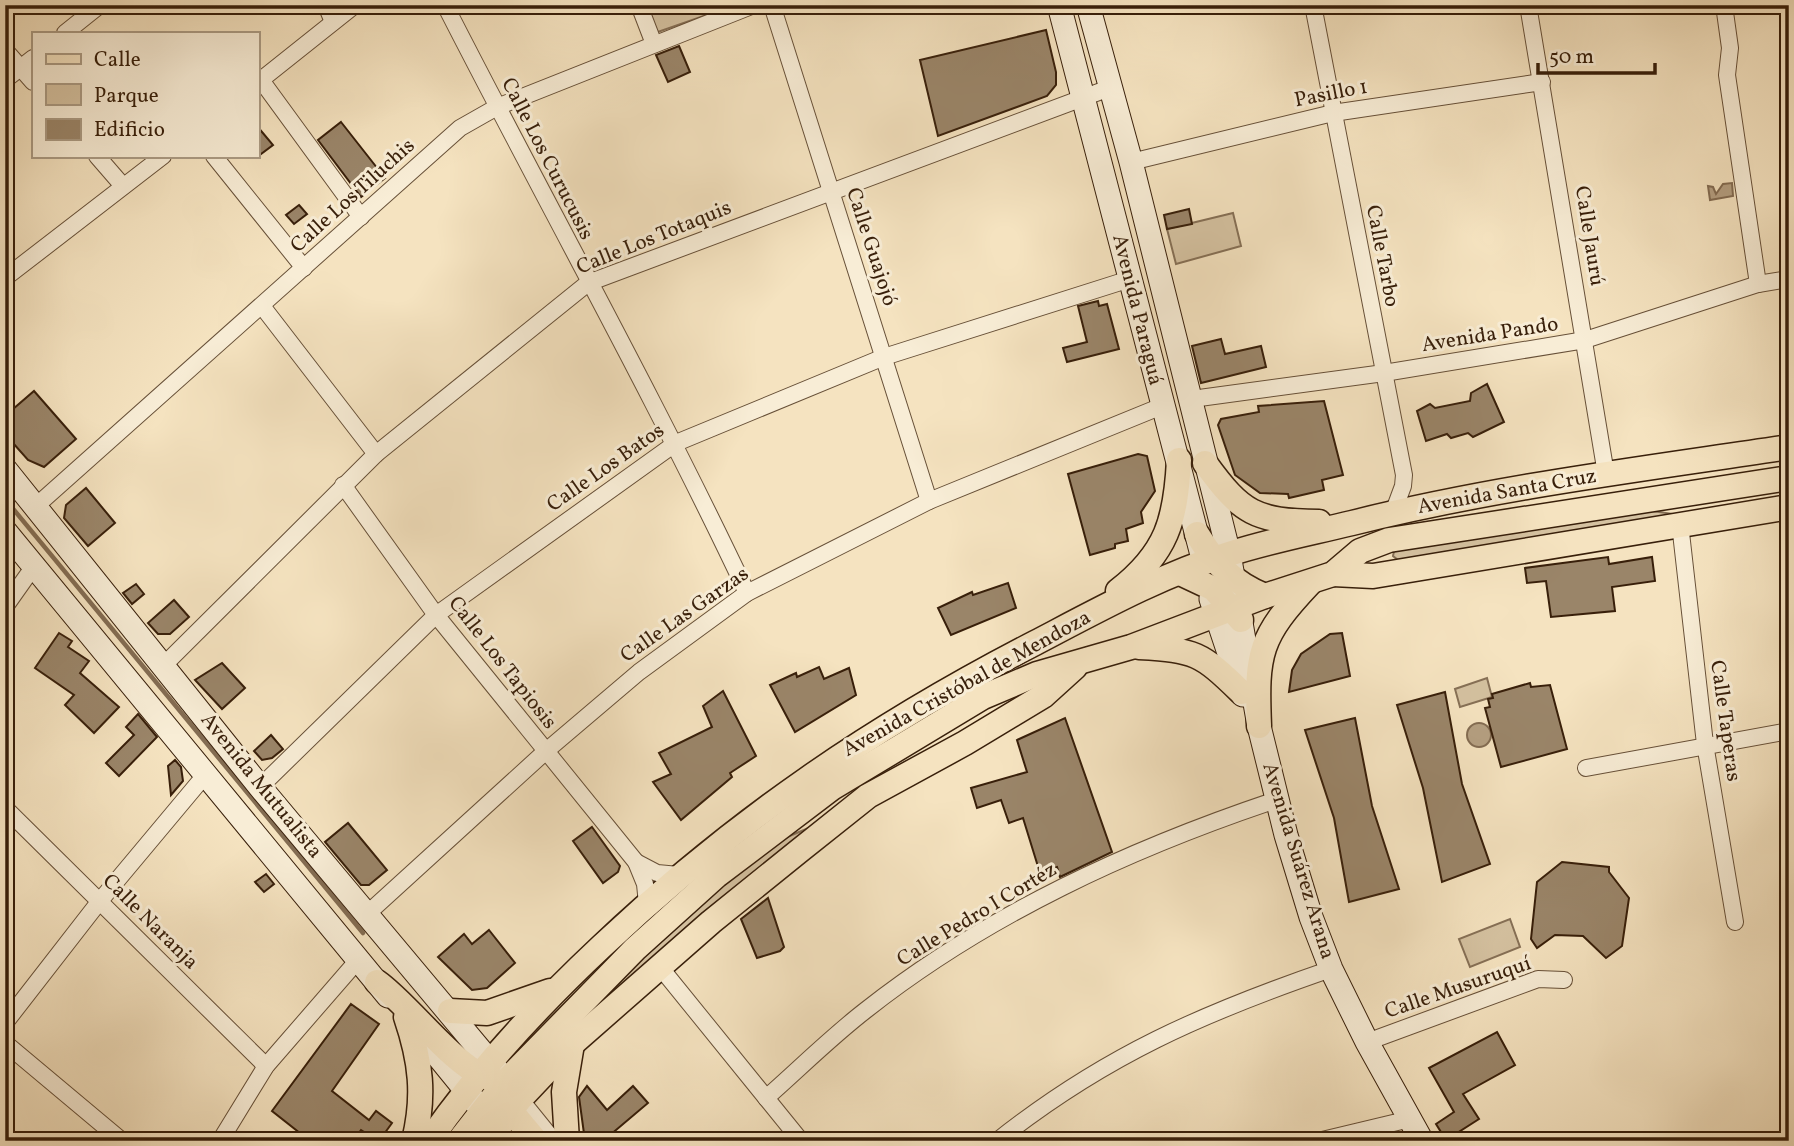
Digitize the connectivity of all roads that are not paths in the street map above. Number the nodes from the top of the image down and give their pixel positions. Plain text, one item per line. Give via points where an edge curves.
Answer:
1 (100, 5) edge
2 (326, 5) edge
3 (355, 5) edge
4 (445, 5) edge
5 (639, 5) edge
6 (754, 5) edge
7 (772, 5) edge
8 (1059, 5) edge
9 (1088, 5) edge
10 (1313, 5) edge
11 (1528, 5) edge
12 (1724, 5) edge
13 (727, 10) edge
14 (333, 22) junction
15 (66, 32) edge
16 (654, 44) junction
17 (5, 50) edge
18 (27, 63) edge
19 (5, 80) edge
20 (259, 81) edge
21 (1542, 82) junction
22 (1111, 87) junction
23 (1082, 97) junction
24 (497, 107) junction
25 (1333, 113) junction
26 (99, 158) edge
27 (160, 158) edge
28 (216, 158) edge
29 (1131, 162) junction
30 (123, 186) junction
31 (831, 190) junction
32 (361, 217) junction
33 (304, 268) junction
34 (5, 278) edge
35 (1129, 279) junction
36 (1789, 279) edge
37 (588, 283) junction
38 (1758, 284) junction
39 (262, 306) junction
40 (1585, 340) junction
41 (884, 357) junction
42 (1384, 373) junction
43 (1192, 399) junction
44 (1162, 406) junction
45 (676, 443) junction
46 (1789, 447) edge
47 (376, 454) junction
48 (1179, 460) junction
49 (1206, 463) junction
50 (5, 470) edge
51 (1606, 474) junction
52 (1789, 478) edge
53 (343, 485) junction
54 (1637, 500) junction
55 (929, 501) junction
56 (35, 507) junction
57 (1780, 508) edge
58 (1393, 513) junction
59 (1351, 523) junction
60 (1680, 524) junction
61 (5, 531) edge
62 (1197, 534) joint
63 (34, 566) junction
64 (1213, 566) junction
65 (1323, 578) junction
66 (1234, 580) junction
67 (747, 593) junction
68 (1265, 596) junction
69 (5, 607) edge
70 (1232, 613) junction
71 (436, 615) junction
72 (1084, 617) junction
73 (1132, 647) junction
74 (1079, 664) junction
75 (164, 665) junction
76 (1241, 692) junction
77 (1259, 726) junction
78 (1789, 731) edge
79 (1705, 744) junction
80 (546, 751) junction
81 (1586, 768) dead end
82 (206, 774) junction
83 (261, 787) junction
84 (868, 796) junction
85 (1276, 800) junction
86 (5, 808) edge
87 (783, 824) junction
88 (636, 862) junction
89 (679, 875) junction
90 (99, 902) junction
91 (647, 904) junction
92 (367, 914) junction
93 (1735, 922) dead end
94 (358, 960) junction
95 (408, 960) junction
96 (660, 967) junction
97 (1331, 969) junction
98 (1564, 980) dead end
99 (377, 982) junction
100 (557, 988) junction
101 (450, 1011) junction
102 (406, 1017) junction
103 (5, 1023) edge
104 (1367, 1042) junction
105 (5, 1043) edge
106 (572, 1044) junction
107 (266, 1066) junction
108 (766, 1098) junction
109 (489, 1102) edge
110 (1410, 1119) junction
111 (122, 1141) edge
112 (219, 1141) edge
113 (414, 1141) edge
114 (429, 1141) edge
115 (458, 1141) edge
116 (536, 1141) edge
117 (554, 1141) edge
118 (567, 1141) edge
119 (801, 1141) edge
120 (996, 1141) edge
121 (1318, 1141) edge
122 (1422, 1141) edge

1 - 15 street
2 - 14 street
3 - 14 street
4 - 24 street, Calle Los Curucusis
5 - 16 street
6 - 13 street, Calle Los Tiluchis
7 - 31 street, Calle Guajojó
8 - 23 main road, Avenida Paraguá
9 - 22 main road, Avenida Paraguá
10 - 25 street, Calle Tarbo
11 - 21 street, Calle Jaurú
12 - 38 street via 1730,48 1727,75
13 - 16 street, Calle Los Tiluchis
14 - 20 street
16 - 24 street, Calle Los Tiluchis
17 - 18 street
18 - 19 street
20 - 32 street
21 - 25 street, Pasillo 1
21 - 40 street, Calle Jaurú
22 - 23 street, Calle Los Totaquis
22 - 29 main road, Avenida Paraguá
23 - 31 street, Calle Los Totaquis
23 - 35 main road, Avenida Paraguá
24 - 32 street, Calle Los Tiluchis via 460,128
24 - 37 street, Calle Los Curucusis
25 - 29 street, Pasillo 1
25 - 42 street, Calle Tarbo
26 - 30 street
27 - 30 street
28 - 33 street
29 - 43 main road, Avenida Paraguá
30 - 34 street
31 - 37 street, Calle Los Totaquis
31 - 41 street, Calle Guajojó
32 - 33 street, Calle Los Tiluchis
33 - 39 street, Calle Los Tiluchis
35 - 41 street, Calle Los Batos
35 - 44 main road, Avenida Paraguá
36 - 38 street, Avenida Pando
37 - 45 street, Calle Los Curucusis
37 - 47 street, Calle Los Totaquis
38 - 40 street, Avenida Pando
39 - 47 street
39 - 56 street, Calle Los Tiluchis
40 - 42 street, Avenida Pando
40 - 51 street, Calle Jaurú
41 - 45 street, Calle Los Batos
41 - 55 street, Calle Guajojó
42 - 43 street, Avenida Pando
42 - 58 street, Calle Tarbo via 1404,475
43 - 49 main road, Avenida Paraguá
44 - 48 main road, Avenida Paraguá
44 - 55 street, Calle Las Garzas
45 - 67 street, Calle Los Curucusis
45 - 71 street, Calle Los Batos
46 - 51 main road, Avenida Santa Cruz
47 - 53 street, Calle Los Totaquis
48 - 62 main road, Avenida Paraguá
48 - 72 main road via 1177,505 1156,555 1134,579
49 - 59 main road via 1230,497 1251,513 1296,522
49 - 64 main road, Avenida Paraguá
50 - 56 main road, Avenida Mutualista
51 - 58 main road, Avenida Santa Cruz
52 - 54 main road, Avenida Santa Cruz
53 - 71 street, Calle Los Tapiosis
53 - 75 street, Calle Los Totaquis
54 - 57 main road
54 - 65 main road, Avenida Santa Cruz via 1390,540 1360,551
55 - 67 street, Calle Las Garzas
56 - 75 main road, Avenida Mutualista
57 - 60 main road, Avenida Santa Cruz
58 - 59 main road, Avenida Santa Cruz
59 - 64 main road, Avenida Santa Cruz
60 - 65 main road, Avenida Santa Cruz via 1373,576
60 - 79 street, Calle Taperas
61 - 63 main road, Avenida Mutualista
62 - 64 main road
63 - 69 street
63 - 82 main road, Avenida Mutualista
64 - 66 main road
64 - 70 main road
64 - 72 main road, Avenida Cristóbal de Mendoza via 1180,573
65 - 68 main road, Avenida Santa Cruz
65 - 77 main road via 1270,631 1257,673
66 - 68 main road
66 - 70 main road
67 - 80 street, Calle Las Garzas via 639,672
68 - 70 main road, Avenida Santa Cruz
70 - 73 main road, Avenida Cristóbal de Mendoza
70 - 76 main road, Avenida Suárez Arana
70 - 77 main road, Avenida Suárez Arana
71 - 80 street, Calle Los Tapiosis
71 - 83 street, Calle Los Batos
72 - 89 main road, Avenida Cristóbal de Mendoza via 873,733 772,802
73 - 74 main road, Avenida Cristóbal de Mendoza
73 - 76 main road via 1190,651 1208,660
74 - 84 main road, Avenida Cristóbal de Mendoza via 1043,696
74 - 87 main road, Avenida Cristóbal de Mendoza via 1037,674 983,697 832,788
75 - 83 main road, Avenida Mutualista
76 - 77 main road, Avenida Suárez Arana
77 - 85 main road, Avenida Suárez Arana
78 - 79 street
79 - 81 street
79 - 93 street, Calle Taperas
80 - 88 street, Calle Los Tapiosis
80 - 92 street, Calle Las Garzas
82 - 90 street
82 - 94 main road, Avenida Mutualista
83 - 92 main road, Avenida Mutualista
84 - 87 main road
84 - 96 main road, Avenida Cristóbal de Mendoza
85 - 97 main road, Avenida Suárez Arana
85 - 108 street, Calle Pedro I Cortéz via 1103,866 1014,912 866,1010
86 - 90 street, Calle Naranja
87 - 109 main road, Avenida Cristóbal de Mendoza via 716,876 635,949
88 - 89 street via 657,873
88 - 91 street, Calle Los Tapiosis
89 - 91 main road, Avenida Cristóbal de Mendoza
90 - 103 street
90 - 107 street, Calle Naranja
91 - 100 main road, Avenida Cristóbal de Mendoza
92 - 95 main road, Avenida Mutualista
94 - 99 main road, Avenida Mutualista
94 - 107 street
95 - 99 main road via 397,983
95 - 101 main road, Avenida Mutualista
96 - 106 main road, Avenida Cristóbal de Mendoza
96 - 108 street
97 - 104 main road, Avenida Suárez Arana
97 - 120 street via 1241,1001 1129,1051 1065,1090
98 - 104 street, Calle Musuruquí via 1538,979
99 - 102 main road, Avenida Mutualista
99 - 109 main road via 394,994
100 - 101 main road via 487,1013
100 - 109 main road, Avenida Cristóbal de Mendoza
101 - 109 main road, Avenida Mutualista
102 - 109 main road, Avenida Mutualista
102 - 113 main road via 422,1078
104 - 110 main road, Avenida Suárez Arana
105 - 111 street
106 - 109 main road, Avenida Cristóbal de Mendoza via 554,1062
106 - 118 main road via 564,1092
107 - 112 street
108 - 119 street
109 - 114 main road, Avenida Cristóbal de Mendoza
109 - 115 main road, Avenida Cristóbal de Mendoza
109 - 116 main road
109 - 117 street
110 - 121 street
110 - 122 main road, Avenida Suárez Arana

